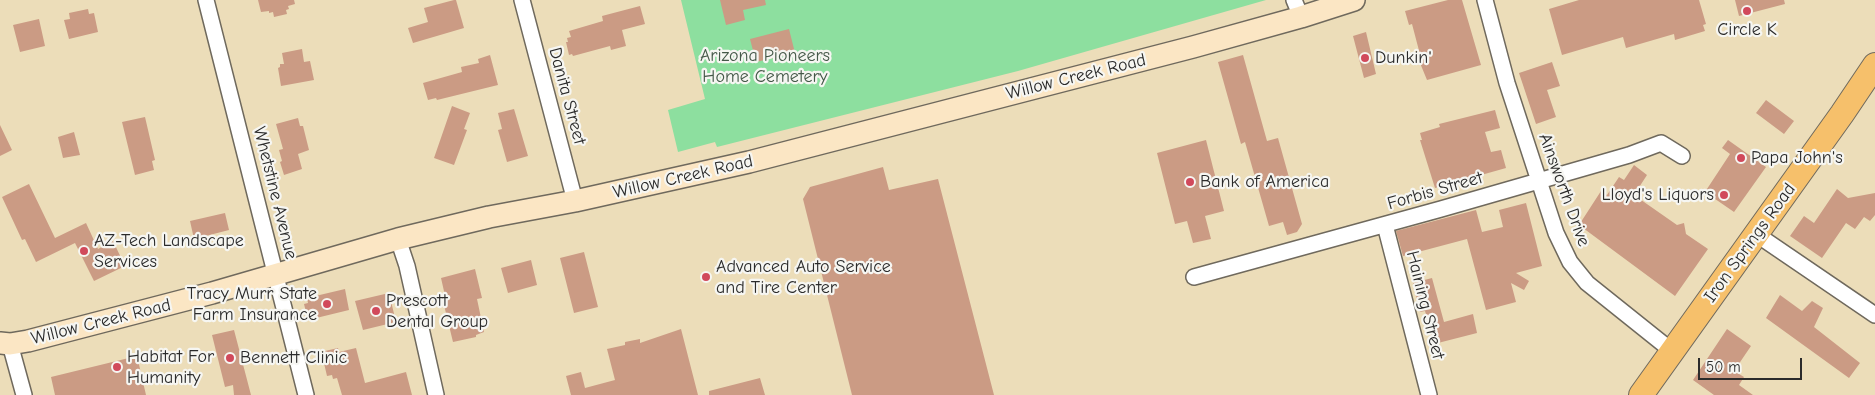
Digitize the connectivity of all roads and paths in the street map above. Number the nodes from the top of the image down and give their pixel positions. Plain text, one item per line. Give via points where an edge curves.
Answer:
1 (206, 0) edge
2 (522, 0) edge
3 (1354, 0) edge
4 (1485, 0) edge
5 (1297, 9) edge
6 (1875, 65) edge
7 (1682, 156) dead end
8 (1539, 181) junction
9 (575, 201) junction
10 (1385, 225) junction
11 (1756, 234) junction
12 (398, 239) junction
13 (276, 274) junction
14 (1194, 277) dead end
15 (1875, 315) edge
16 (3, 346) edge
17 (1672, 351) junction
18 (24, 395) edge
19 (306, 395) edge
20 (436, 395) edge
21 (1429, 395) edge
22 (1641, 395) edge

1 - 13 street, Whetstine Avenue
2 - 9 street, Danita Street
3 - 5 main road, Willow Creek Road
4 - 8 street, Ainsworth Drive via 1502,66
5 - 9 main road, Willow Creek Road via 1193,47 749,162
6 - 11 main road, Iron Springs Road
7 - 8 street, Forbis Street via 1661,144
8 - 10 street, Forbis Street
8 - 17 street, Ainsworth Drive via 1556,233 1570,262 1587,283
9 - 12 main road, Willow Creek Road via 488,217
10 - 14 street, Forbis Street
10 - 21 street, Haining Street
11 - 15 street
11 - 17 main road, Iron Springs Road
12 - 13 main road, Willow Creek Road
12 - 20 street
13 - 16 main road, Willow Creek Road via 212,294
13 - 19 street, Whetstine Avenue
16 - 18 street
17 - 22 main road, Iron Springs Road

